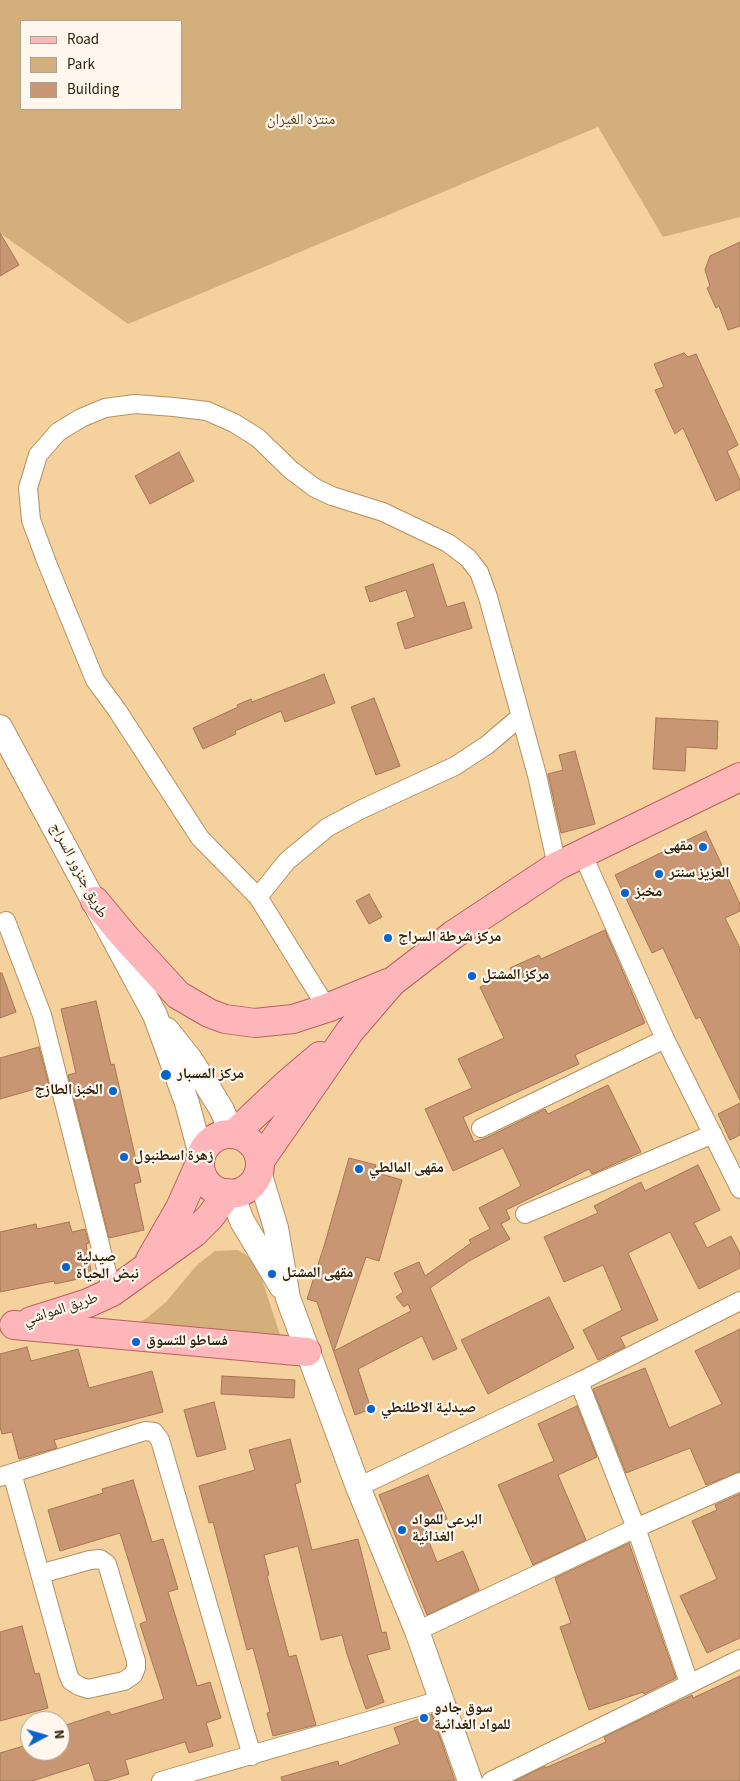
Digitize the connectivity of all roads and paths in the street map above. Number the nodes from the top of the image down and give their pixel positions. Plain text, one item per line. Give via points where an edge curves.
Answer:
1 (520, 717) junction
2 (0, 727) edge
3 (740, 777) edge
4 (582, 853) junction
5 (557, 866) junction
6 (258, 897) junction
7 (95, 901) junction
8 (6, 920) dead end
9 (392, 982) junction
10 (327, 1008) junction
11 (155, 1015) junction
12 (350, 1031) junction
13 (665, 1039) junction
14 (481, 1128) dead end
15 (233, 1134) junction
16 (713, 1134) junction
17 (201, 1159) junction
18 (259, 1166) junction
19 (740, 1189) edge
20 (230, 1194) junction
21 (525, 1214) dead end
22 (144, 1269) junction
23 (112, 1292) junction
24 (288, 1298) junction
25 (740, 1301) edge
26 (7, 1326) edge
27 (307, 1352) junction
28 (579, 1382) junction
29 (6, 1475) edge
30 (740, 1482) edge
31 (358, 1487) junction
32 (636, 1528) junction
33 (40, 1574) junction
34 (416, 1631) junction
35 (740, 1658) edge
36 (689, 1682) junction
37 (441, 1700) junction
38 (252, 1756) junction
39 (161, 1781) edge
40 (470, 1781) edge
41 (491, 1781) edge

1 - 5 street via 537,775
1 - 6 street via 455,766 328,827 287,861
1 - 6 street via 488,597 478,572 468,558 448,543 383,512 315,488 258,438 207,411 135,404 105,408 58,432 38,455 28,488 31,520 95,680 200,838
2 - 7 street, طريق جنزور السراج
3 - 4 main road
4 - 5 main road
4 - 13 street
5 - 9 main road via 453,935
6 - 10 street
7 - 10 main road via 178,995 209,1013 240,1022 270,1023 293,1020
7 - 11 street, طريق جنزور السراج
8 - 23 street via 42,1015
9 - 10 main road
9 - 12 main road
11 - 15 street, طريق جنزور السراج via 201,1076
11 - 17 street, طريق جنزور السراج via 187,1103
12 - 15 main road
12 - 18 main road
13 - 14 street
13 - 16 street
15 - 17 main road via 224,1134 210,1142
15 - 18 main road via 254,1146
16 - 19 street
16 - 21 street
17 - 20 main road via 208,1184
17 - 22 main road, طريق المواشي via 180,1208
18 - 20 main road via 252,1185
18 - 24 street via 276,1228
20 - 22 main road, طريق المواشي via 194,1232
20 - 24 street via 242,1221
22 - 23 main road, طريق المواشي
23 - 26 main road, طريق المواشي via 61,1313
24 - 27 street
25 - 28 street
26 - 27 main road
27 - 31 street
28 - 31 street
28 - 32 street
29 - 33 street
29 - 38 street via 145,1431 154,1432 163,1449
30 - 32 street
31 - 34 street
32 - 34 street
32 - 36 street
33 - 33 street via 71,1681 88,1689 124,1681 133,1675 136,1661 107,1564 100,1559 90,1560
34 - 37 street
35 - 36 street
36 - 41 street
37 - 38 street
37 - 40 street
38 - 39 street

